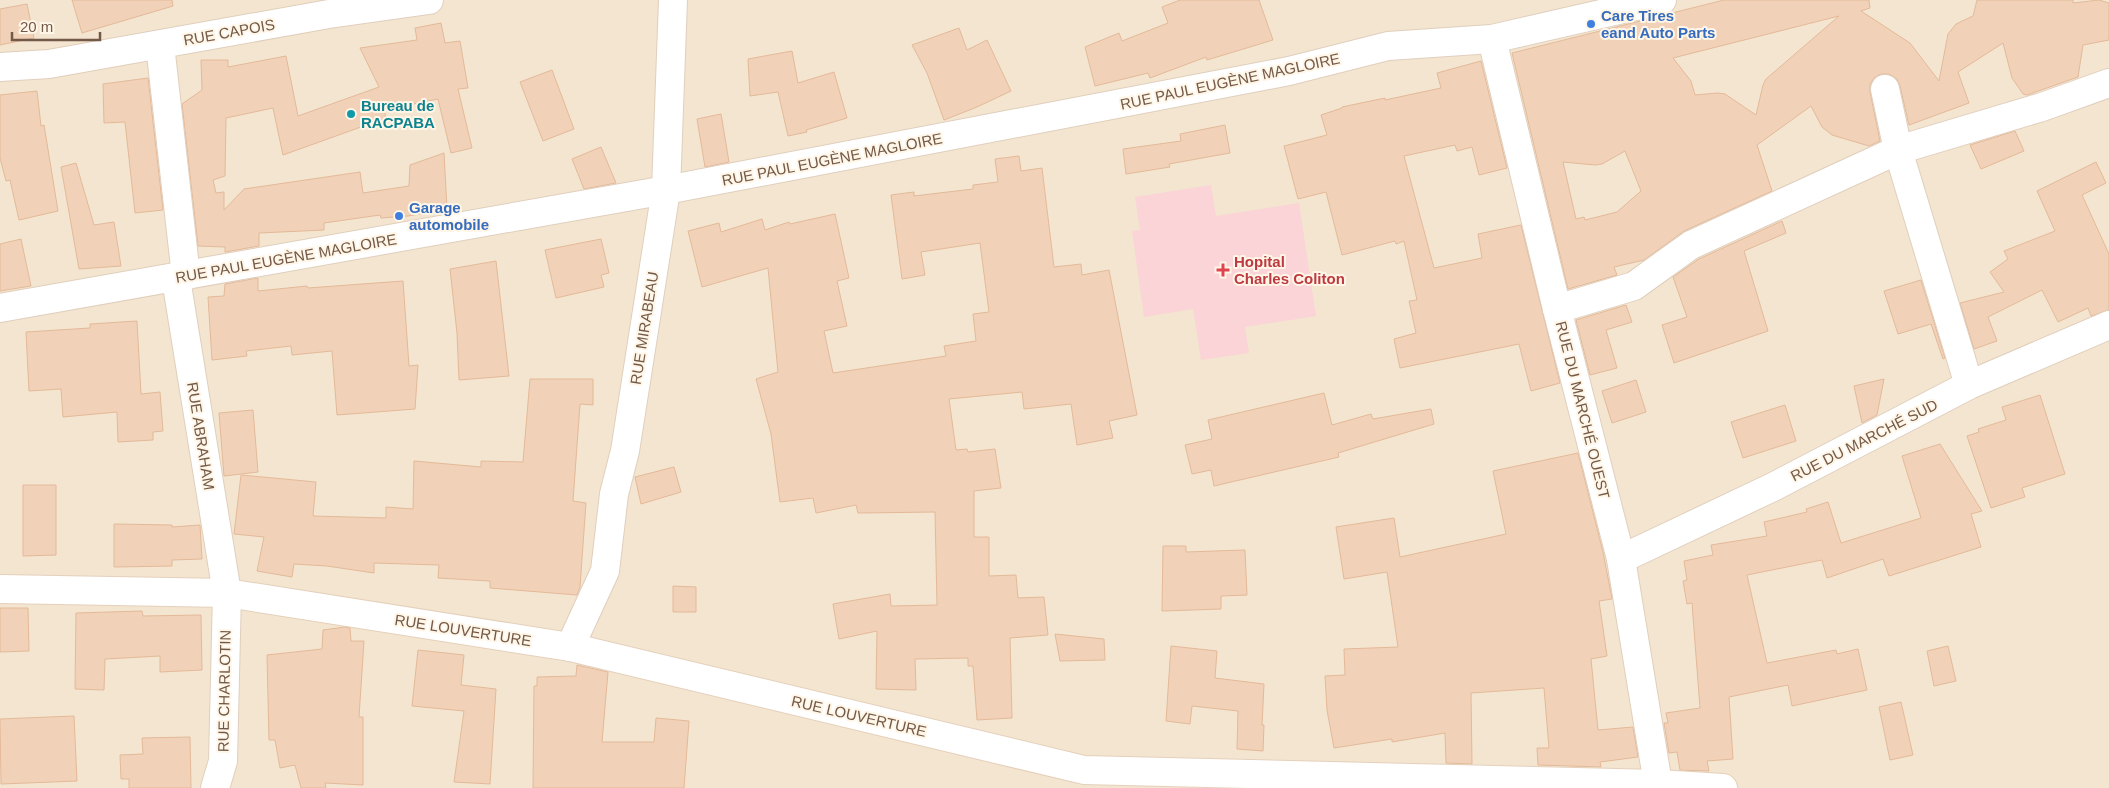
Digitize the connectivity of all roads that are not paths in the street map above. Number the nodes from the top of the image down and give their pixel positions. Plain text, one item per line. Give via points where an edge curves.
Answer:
1 (429, 0) edge
2 (673, 0) edge
3 (1662, 0) edge
4 (1492, 39) junction
5 (160, 45) junction
6 (0, 67) edge
7 (2109, 83) edge
8 (1885, 89) dead end
9 (1898, 150) junction
10 (666, 190) junction
11 (181, 277) junction
12 (0, 308) edge
13 (1556, 308) junction
14 (2109, 325) edge
15 (1970, 385) junction
16 (1621, 559) junction
17 (0, 589) edge
18 (227, 593) junction
19 (570, 647) junction
20 (1086, 779) edge
21 (1658, 784) junction
22 (215, 788) edge
23 (1723, 788) edge

1 - 5 street, RUE CAPOIS via 329,14
2 - 10 street, RUE MIRABEAU
3 - 4 street, RUE PAUL EUGÈNE MAGLOIRE
4 - 10 street, RUE PAUL EUGÈNE MAGLOIRE via 1388,46 1289,71
4 - 13 street, RUE DU MARCHÉ OUEST
5 - 6 street, RUE CAPOIS via 49,64
5 - 11 street, RUE ABRAHAM
7 - 9 street via 2042,107
8 - 9 street
9 - 13 street via 1691,245 1634,286
9 - 15 street
10 - 11 street, RUE PAUL EUGÈNE MAGLOIRE
10 - 19 street, RUE MIRABEAU via 625,451 614,494 605,571
11 - 12 street, RUE PAUL EUGÈNE MAGLOIRE
11 - 18 street, RUE ABRAHAM
13 - 16 street, RUE DU MARCHÉ OUEST
14 - 15 street, RUE DU MARCHÉ SUD
15 - 16 street, RUE DU MARCHÉ SUD via 1773,487
16 - 21 street, RUE DU MARCHÉ OUEST
17 - 18 street, RUE LOUVERTURE
18 - 19 street, RUE LOUVERTURE
18 - 22 street, RUE CHARLOTIN via 222,761
19 - 20 street, RUE LOUVERTURE
20 - 21 street, RUE LOUVERTURE
21 - 23 street, RUE LOUVERTURE

